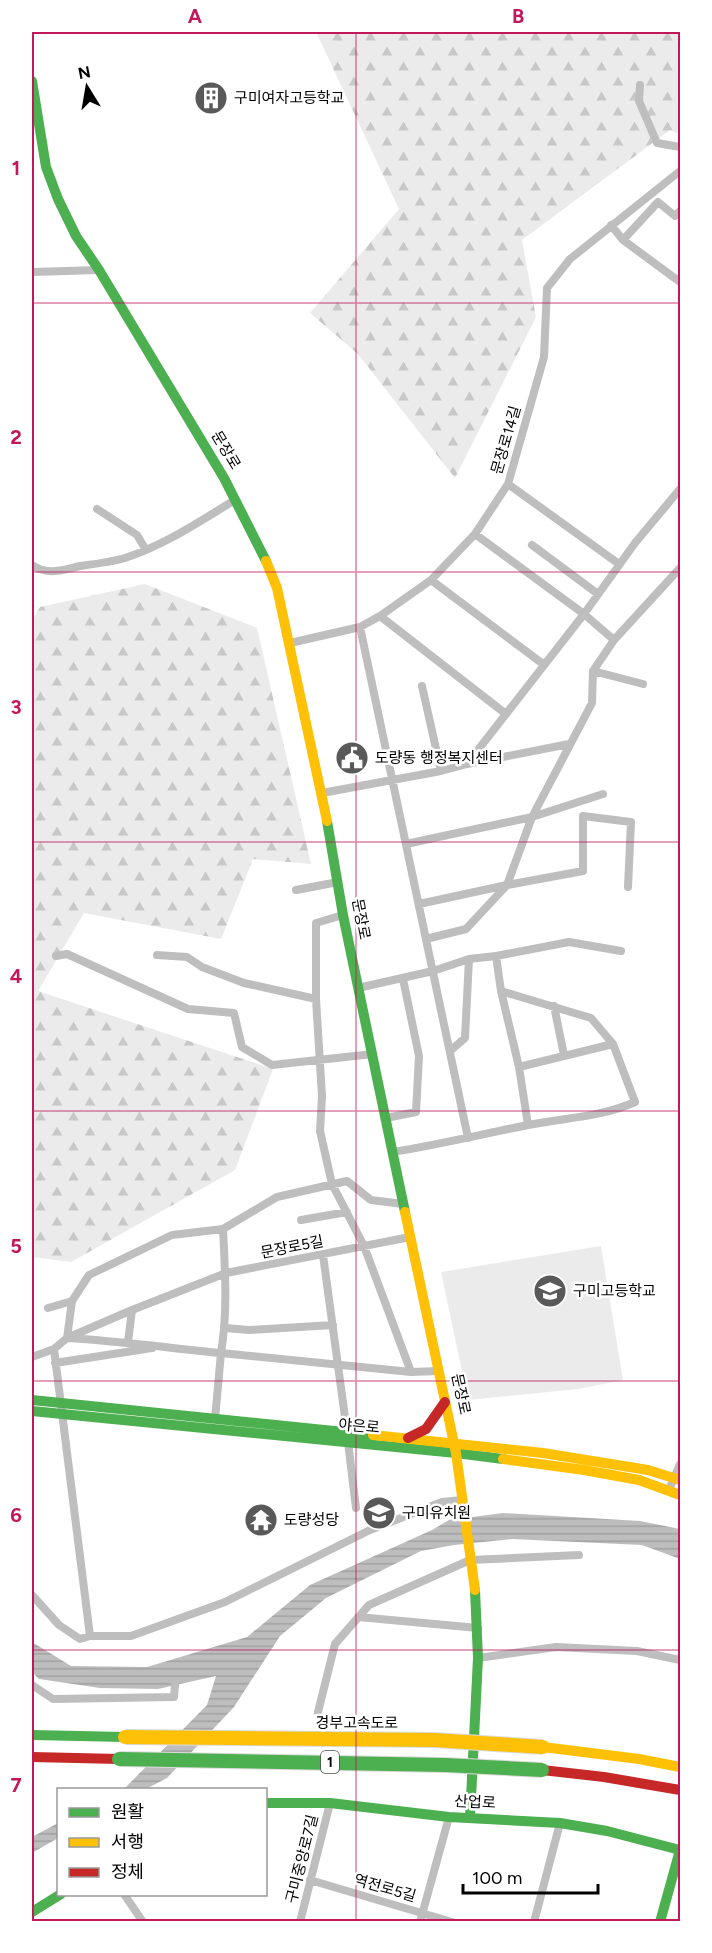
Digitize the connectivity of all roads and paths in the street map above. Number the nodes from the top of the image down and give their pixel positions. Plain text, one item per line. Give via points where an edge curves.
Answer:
1 (32, 84) edge
2 (640, 85) dead end
3 (681, 147) edge
4 (681, 171) edge
5 (681, 211) edge
6 (611, 225) junction
7 (623, 240) junction
8 (99, 270) junction
9 (32, 272) edge
10 (681, 282) edge
11 (508, 484) junction
12 (681, 489) edge
13 (236, 500) junction
14 (97, 509) dead end
15 (475, 534) junction
16 (532, 544) dead end
17 (146, 550) junction
18 (619, 564) junction
19 (32, 565) edge
20 (681, 568) edge
21 (431, 580) junction
22 (598, 594) junction
23 (584, 614) junction
24 (380, 615) junction
25 (360, 627) junction
26 (614, 640) junction
27 (290, 643) junction
28 (543, 664) junction
29 (593, 671) junction
30 (643, 684) dead end
31 (422, 686) dead end
32 (506, 714) junction
33 (569, 744) junction
34 (467, 764) junction
35 (441, 771) junction
36 (392, 779) junction
37 (322, 793) junction
38 (603, 794) dead end
39 (585, 801) junction
40 (583, 816) junction
41 (532, 817) junction
42 (406, 844) junction
43 (338, 882) junction
44 (507, 885) junction
45 (628, 887) dead end
46 (296, 890) dead end
47 (419, 904) junction
48 (343, 915) junction
49 (426, 939) junction
50 (621, 951) dead end
51 (157, 955) dead end
52 (56, 956) dead end
53 (496, 957) junction
54 (469, 959) junction
55 (433, 971) junction
56 (403, 979) junction
57 (358, 988) junction
58 (501, 991) junction
59 (316, 999) junction
60 (554, 1006) junction
61 (613, 1044) junction
62 (450, 1051) junction
63 (373, 1054) junction
64 (564, 1055) junction
65 (320, 1060) junction
66 (519, 1067) junction
67 (386, 1118) junction
68 (528, 1125) junction
69 (468, 1138) junction
70 (393, 1152) junction
71 (332, 1184) junction
72 (403, 1204) junction
73 (347, 1212) junction
74 (301, 1220) dead end
75 (223, 1229) junction
76 (410, 1237) junction
77 (364, 1246) junction
78 (323, 1255) junction
79 (226, 1273) junction
80 (72, 1301) junction
81 (48, 1308) dead end
82 (132, 1310) junction
83 (333, 1325) junction
84 (225, 1328) junction
85 (67, 1338) junction
86 (128, 1342) junction
87 (159, 1347) junction
88 (54, 1349) junction
89 (221, 1353) junction
90 (32, 1357) edge
91 (55, 1363) junction
92 (339, 1365) junction
93 (439, 1371) junction
94 (411, 1372) junction
95 (32, 1400) edge
96 (446, 1402) junction
97 (60, 1409) junction
98 (32, 1411) edge
99 (215, 1419) junction
100 (347, 1437) junction
101 (406, 1439) junction
102 (455, 1448) junction
103 (681, 1464) edge
104 (676, 1486) edge
105 (462, 1500) junction
106 (356, 1508) dead end
107 (579, 1555) dead end
108 (471, 1560) junction
109 (32, 1595) edge
110 (358, 1617) junction
111 (477, 1628) junction
112 (90, 1635) junction
113 (478, 1658) junction
114 (681, 1660) edge
115 (32, 1685) edge
116 (175, 1685) dead end
117 (318, 1712) dead end
118 (32, 1735) edge
119 (32, 1757) edge
120 (681, 1767) edge
121 (681, 1790) edge
122 (267, 1803) edge
123 (330, 1803) junction
124 (449, 1817) junction
125 (470, 1818) junction
126 (560, 1823) junction
127 (681, 1850) edge
128 (310, 1880) junction
129 (58, 1896) edge
130 (125, 1896) edge
131 (32, 1912) edge
132 (422, 1917) edge
133 (142, 1922) edge
134 (300, 1922) edge
135 (452, 1922) edge
136 (534, 1922) edge
137 (660, 1922) edge

1 - 8 main road, 문장로 via 46,166 76,236
2 - 3 street via 639,101 657,143
4 - 6 street, 문장로14길
5 - 7 street via 675,216 658,202
6 - 7 street
6 - 11 street, 문장로14길 via 570,259 547,288 544,357
7 - 10 street
8 - 9 street
8 - 13 main road, 문장로
11 - 15 street, 문장로14길
11 - 18 street
12 - 18 street
13 - 17 street
13 - 27 main road, 문장로 via 277,588
14 - 17 street via 137,535
15 - 21 street, 문장로14길
15 - 23 street
16 - 22 street
17 - 19 street via 54,571 42,572
18 - 22 street
20 - 26 street
21 - 24 street, 문장로14길
21 - 28 street
22 - 23 street
23 - 26 street
23 - 28 street
24 - 25 street, 문장로14길
24 - 32 street
25 - 27 street, 문장로14길
25 - 36 street
26 - 29 street
27 - 37 main road, 문장로
28 - 32 street
29 - 30 street
29 - 33 street via 592,703
31 - 35 street
32 - 34 street
33 - 34 street
33 - 41 street
34 - 35 street
35 - 36 street
36 - 37 street
36 - 42 street
37 - 43 main road, 문장로
38 - 39 street
39 - 40 street
39 - 41 street
40 - 44 street via 583,871
40 - 45 street via 631,822
41 - 42 street
41 - 44 street
42 - 47 street
43 - 46 street
43 - 48 main road, 문장로
44 - 47 street
44 - 49 street via 466,929
47 - 49 street
48 - 57 main road, 문장로
48 - 59 street via 316,923
49 - 55 street
50 - 53 street via 569,942
51 - 59 street via 187,957 244,983
52 - 65 street via 68,954 188,1009 234,1013 242,1047 272,1065
53 - 54 street
53 - 58 street
54 - 55 street
54 - 62 street via 465,1038
55 - 56 street
55 - 62 street
56 - 57 street
56 - 67 street via 419,1056 416,1112
57 - 63 main road, 문장로
58 - 60 street
58 - 66 street
59 - 65 street
60 - 61 street via 591,1018
60 - 64 street
61 - 64 street
61 - 68 street via 635,1102 618,1109
62 - 69 street
63 - 65 street
63 - 67 main road, 문장로
64 - 66 street
65 - 71 street via 320,1131
66 - 68 street
67 - 70 main road, 문장로
68 - 69 street
69 - 70 street
70 - 72 main road, 문장로
71 - 72 street via 347,1181 371,1200
71 - 73 street
71 - 75 street via 277,1197
72 - 76 main road, 문장로
73 - 74 street
73 - 77 street
75 - 79 street
75 - 80 street via 172,1235 89,1275
76 - 77 street, 문장로5길
76 - 93 main road, 문장로
77 - 78 street, 문장로5길
77 - 94 street
78 - 79 street, 문장로5길
78 - 83 street
79 - 82 street, 문장로5길
79 - 84 street
80 - 81 street
80 - 85 street
82 - 85 street, 문장로5길
82 - 86 street
83 - 84 street
83 - 92 street
84 - 89 street
85 - 86 street
85 - 88 street, 문장로5길
86 - 87 street
87 - 89 street
87 - 91 street
88 - 90 street
88 - 91 street
89 - 92 street
89 - 99 street
91 - 97 street
92 - 94 street
92 - 100 street
93 - 94 street
93 - 96 main road, 문장로
95 - 97 main road, 야은로
96 - 101 main road via 426,1429
96 - 102 main road, 문장로
97 - 98 main road, 야은로
97 - 99 main road, 야은로
97 - 100 main road, 야은로
97 - 112 street
99 - 100 main road, 야은로
100 - 101 main road, 야은로
100 - 102 main road, 야은로
100 - 106 street
101 - 102 main road, 야은로
102 - 104 main road, 야은로
102 - 105 main road, 문장로
103 - 104 street
105 - 108 main road, 문장로
105 - 112 street via 442,1502 370,1530 225,1602 131,1636
107 - 108 street
108 - 110 street via 369,1605
108 - 111 main road, 문장로
109 - 112 street via 59,1625 80,1639
110 - 111 street
110 - 117 street via 335,1644
111 - 113 main road, 문장로
113 - 114 street via 556,1647 637,1651
113 - 125 main road, 문장로
115 - 116 street via 53,1699 174,1697
118 - 120 main road, 경부고속도로 / 1, bridge via 502,1743
119 - 121 main road, 1, bridge via 445,1765 542,1770
122 - 123 main road, 산업로
123 - 124 main road, 산업로
123 - 128 street, 구미중앙로7길
124 - 125 main road, 산업로
124 - 132 street
125 - 126 main road, 산업로
126 - 127 main road, 산업로
126 - 136 street
127 - 137 main road
128 - 132 street, 역전로5길
128 - 134 street, 구미중앙로7길
129 - 131 main road
130 - 133 street
132 - 135 street, 역전로5길

